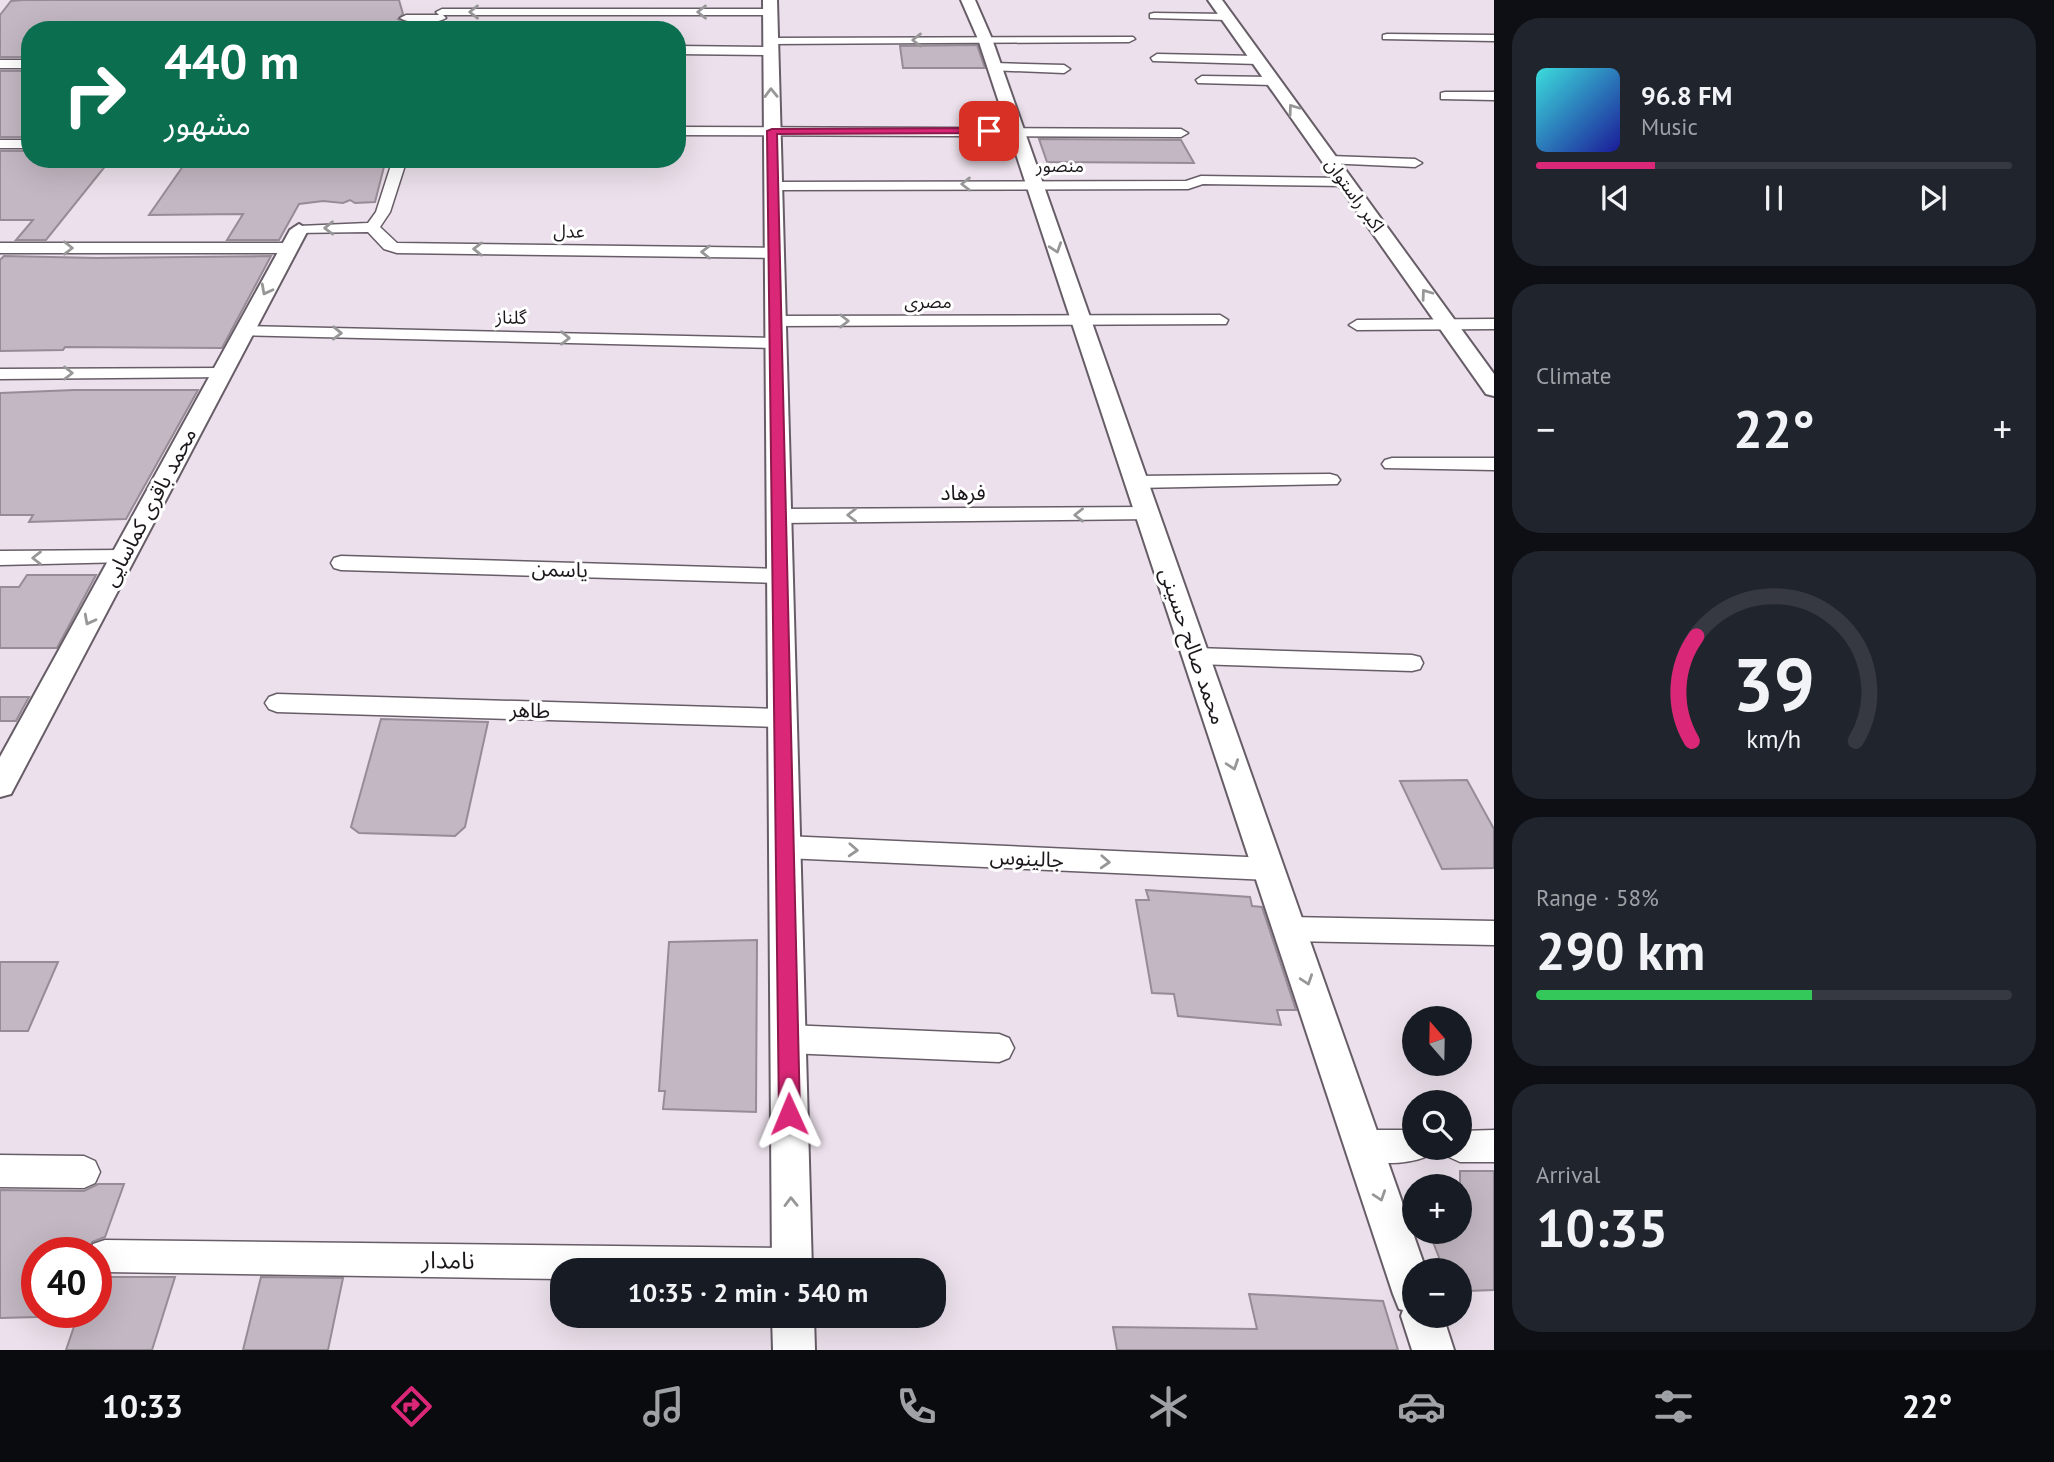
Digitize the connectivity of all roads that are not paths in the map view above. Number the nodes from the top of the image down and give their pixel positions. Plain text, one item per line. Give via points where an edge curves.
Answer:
1 (436, 0) edge
2 (661, 0) edge
3 (968, 0) edge
4 (1216, 0) edge
5 (770, 6) edge
6 (658, 12) junction
7 (1154, 16) dead end
8 (1227, 17) junction
9 (406, 18) dead end
10 (440, 20) edge
11 (1387, 37) dead end
12 (1494, 38) edge
13 (985, 39) junction
14 (1129, 39) dead end
15 (771, 46) junction
16 (686, 50) edge
17 (1157, 58) dead end
18 (1258, 60) junction
19 (0, 64) edge
20 (21, 64) edge
21 (995, 67) junction
22 (1064, 69) dead end
23 (1202, 80) dead end
24 (1274, 81) junction
25 (1444, 96) dead end
26 (1494, 96) edge
27 (686, 131) edge
28 (772, 131) junction
29 (1016, 131) junction
30 (1181, 133) dead end
31 (0, 144) edge
32 (21, 145) edge
33 (1330, 160) junction
34 (1415, 163) dead end
35 (397, 168) edge
36 (1345, 182) junction
37 (1034, 184) junction
38 (773, 186) junction
39 (372, 228) junction
40 (294, 239) junction
41 (0, 248) edge
42 (774, 253) junction
43 (1220, 320) dead end
44 (1081, 321) junction
45 (1447, 324) junction
46 (1494, 324) edge
47 (1357, 325) dead end
48 (244, 331) junction
49 (776, 332) junction
50 (222, 373) junction
51 (0, 374) edge
52 (1494, 389) edge
53 (1392, 464) dead end
54 (1494, 464) edge
55 (1330, 480) dead end
56 (1136, 482) junction
57 (1147, 514) junction
58 (779, 516) junction
59 (0, 558) edge
60 (122, 558) junction
61 (341, 562) dead end
62 (780, 576) junction
63 (1196, 656) junction
64 (1412, 663) dead end
65 (278, 703) dead end
66 (783, 718) junction
67 (0, 785) edge
68 (785, 847) junction
69 (1269, 869) junction
70 (1289, 929) junction
71 (1494, 933) edge
72 (788, 1038) junction
73 (999, 1048) dead end
74 (1363, 1146) junction
75 (1402, 1146) edge
76 (1472, 1146) edge
77 (1494, 1146) edge
78 (0, 1171) edge
79 (84, 1172) dead end
80 (112, 1256) edge
81 (792, 1258) edge
82 (1402, 1259) edge
83 (550, 1264) edge
84 (793, 1328) edge
85 (1426, 1328) edge
86 (794, 1350) edge
87 (1433, 1350) edge

1 - 10 street
2 - 6 street
3 - 13 street, محمد صالح حسینی
4 - 8 street, اکبر راستوان
5 -> 6 street
5 - 15 street
6 -> 10 street
7 - 8 street
8 - 18 street, اکبر راستوان
9 - 10 street
11 - 12 street
13 - 14 street
13 -> 15 street
13 - 21 street, محمد صالح حسینی
15 - 16 street
28 -> 15 street
17 - 18 street
18 - 24 street, اکبر راستوان
19 - 20 street
21 - 22 street
21 - 29 street, محمد صالح حسینی
23 - 24 street
33 -> 24 street, اکبر راستوان
25 - 26 street
27 - 28 street
28 - 29 street
28 - 38 street
29 - 30 street
29 - 37 street, محمد صالح حسینی
31 - 32 street
33 - 34 street
33 - 36 street, اکبر راستوان
35 - 39 street via 383,212
36 - 37 street, منصور
45 -> 36 street, اکبر راستوان
37 -> 38 street, منصور
37 -> 44 street, محمد صالح حسینی
38 - 42 street
39 -> 40 street
42 -> 39 street, عدل via 397,248
41 -> 40 street
40 -> 48 street, محمد باقری کماسایی
42 - 49 street
43 - 44 street
49 -> 44 street, مصری
44 - 56 street, محمد صالح حسینی
45 - 46 street
45 - 47 street
45 - 52 street, اکبر راستوان
48 -> 49 street, گلناز
48 - 50 street, محمد باقری کماسایی
49 - 58 street
51 -> 50 street
50 - 60 street, محمد باقری کماسایی
53 - 54 street
55 - 56 street
56 - 57 street, محمد صالح حسینی
57 -> 58 street, فرهاد
57 - 63 street, محمد صالح حسینی
58 - 62 street
60 -> 59 street
60 -> 67 street, محمد باقری کماسایی
61 - 62 street, یاسمن
62 - 66 street
63 - 64 street
63 -> 69 street, محمد صالح حسینی
65 - 66 street, طاهر
66 - 68 street
68 -> 69 street, جالینوس
68 - 72 street
69 - 70 street, محمد صالح حسینی
70 - 71 street
70 -> 74 street, محمد صالح حسینی
72 - 73 street
81 -> 72 street
74 - 75 street
74 -> 82 street, محمد صالح حسینی
76 - 77 street
78 - 79 street
80 - 83 street, نامدار
84 - 86 street
85 - 87 street

